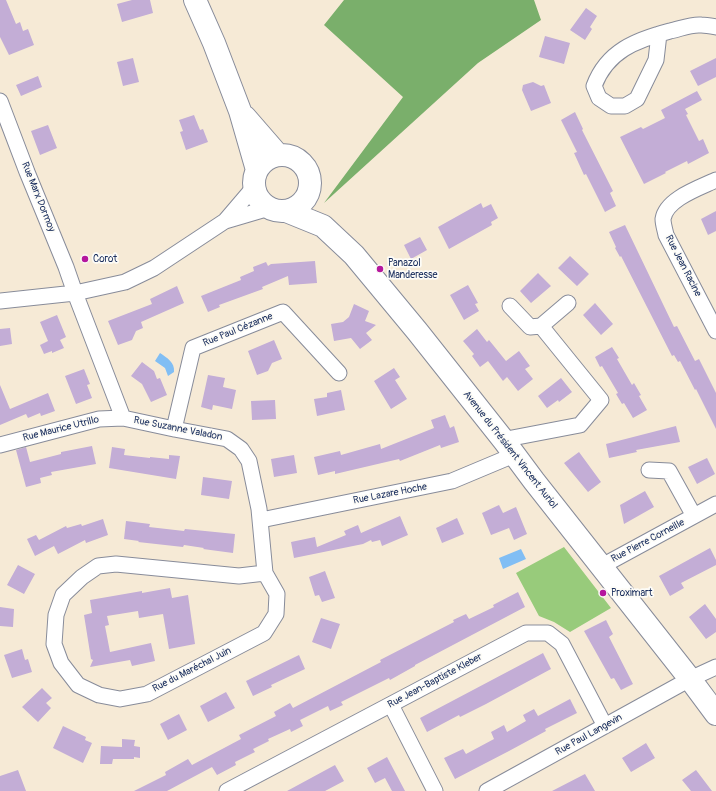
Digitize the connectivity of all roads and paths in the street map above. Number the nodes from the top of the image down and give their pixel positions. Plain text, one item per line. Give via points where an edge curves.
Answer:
1 (195, 0) edge
2 (716, 27) edge
3 (659, 34) junction
4 (0, 101) edge
5 (240, 110) junction
6 (278, 155) junction
7 (256, 178) junction
8 (716, 180) edge
9 (310, 188) junction
10 (278, 210) junction
11 (225, 221) junction
12 (323, 226) junction
13 (75, 293) junction
14 (0, 301) edge
15 (568, 303) dead end
16 (510, 306) dead end
17 (541, 326) junction
18 (716, 329) edge
19 (340, 372) dead end
20 (123, 418) junction
21 (174, 430) junction
22 (0, 445) edge
23 (510, 448) junction
24 (649, 470) dead end
25 (716, 504) edge
26 (694, 516) junction
27 (261, 520) junction
28 (602, 566) junction
29 (265, 573) junction
30 (716, 667) edge
31 (690, 679) junction
32 (391, 705) junction
33 (716, 714) edge
34 (605, 726) junction
35 (227, 791) edge
36 (435, 791) edge
37 (487, 791) edge

1 - 5 street
2 - 3 street via 699,24
3 - 3 street via 644,38 621,50 599,73 594,86 599,98 611,106 625,106 637,99 656,60
4 - 13 street, Rue Marx Dormoy
5 - 6 street
5 - 7 street
6 - 7 street via 263,163
6 - 9 street via 295,158 305,166
7 - 10 street via 256,195 262,203
7 - 11 street
8 - 18 street, Rue Jean Racine via 674,201 666,210 663,220 666,234
9 - 10 street via 302,203 294,208
9 - 12 street, Avenue du Président Vincent Auriol
10 - 11 street
10 - 12 street, Avenue du Président Vincent Auriol
11 - 13 street via 154,268 125,282
12 - 23 street, Avenue du Président Vincent Auriol via 374,278
13 - 14 street
13 - 20 street, Rue Suzanne Valadon
15 - 17 street
16 - 17 street via 530,327
17 - 23 street, Rue Lazare Hoche via 601,400 580,425 512,438
19 - 21 street, Rue Paul Cézanne via 283,312 193,348
20 - 21 street, Rue Suzanne Valadon
20 - 22 street, Rue Maurice Utrillo via 99,419
21 - 27 street, Rue Suzanne Valadon via 228,439 242,449 249,460
23 - 27 street, Rue Lazare Hoche via 452,481
23 - 28 street, Avenue du Président Vincent Auriol
24 - 26 street, Rue Pierre Corneille via 669,471
25 - 26 street, Rue Pierre Corneille
26 - 28 street, Rue Pierre Corneille
27 - 29 street, Rue du Maréchal Juin
28 - 31 street, Avenue du Président Vincent Auriol
29 - 29 street, Rue du Maréchal Juin via 239,576 116,564 98,566 82,576 63,594 56,615 54,644 61,663 78,685 99,695 120,699 147,694 264,633 276,614 277,594
30 - 31 street, Rue Paul Langevin
31 - 33 street, Avenue du Président Vincent Auriol
31 - 34 street, Rue Paul Langevin
32 - 34 street, Rue Jean-Baptiste Kleber via 526,633 548,633 562,644
32 - 35 street, Rue Jean-Baptiste Kleber
32 - 36 street
34 - 37 street, Rue Paul Langevin

